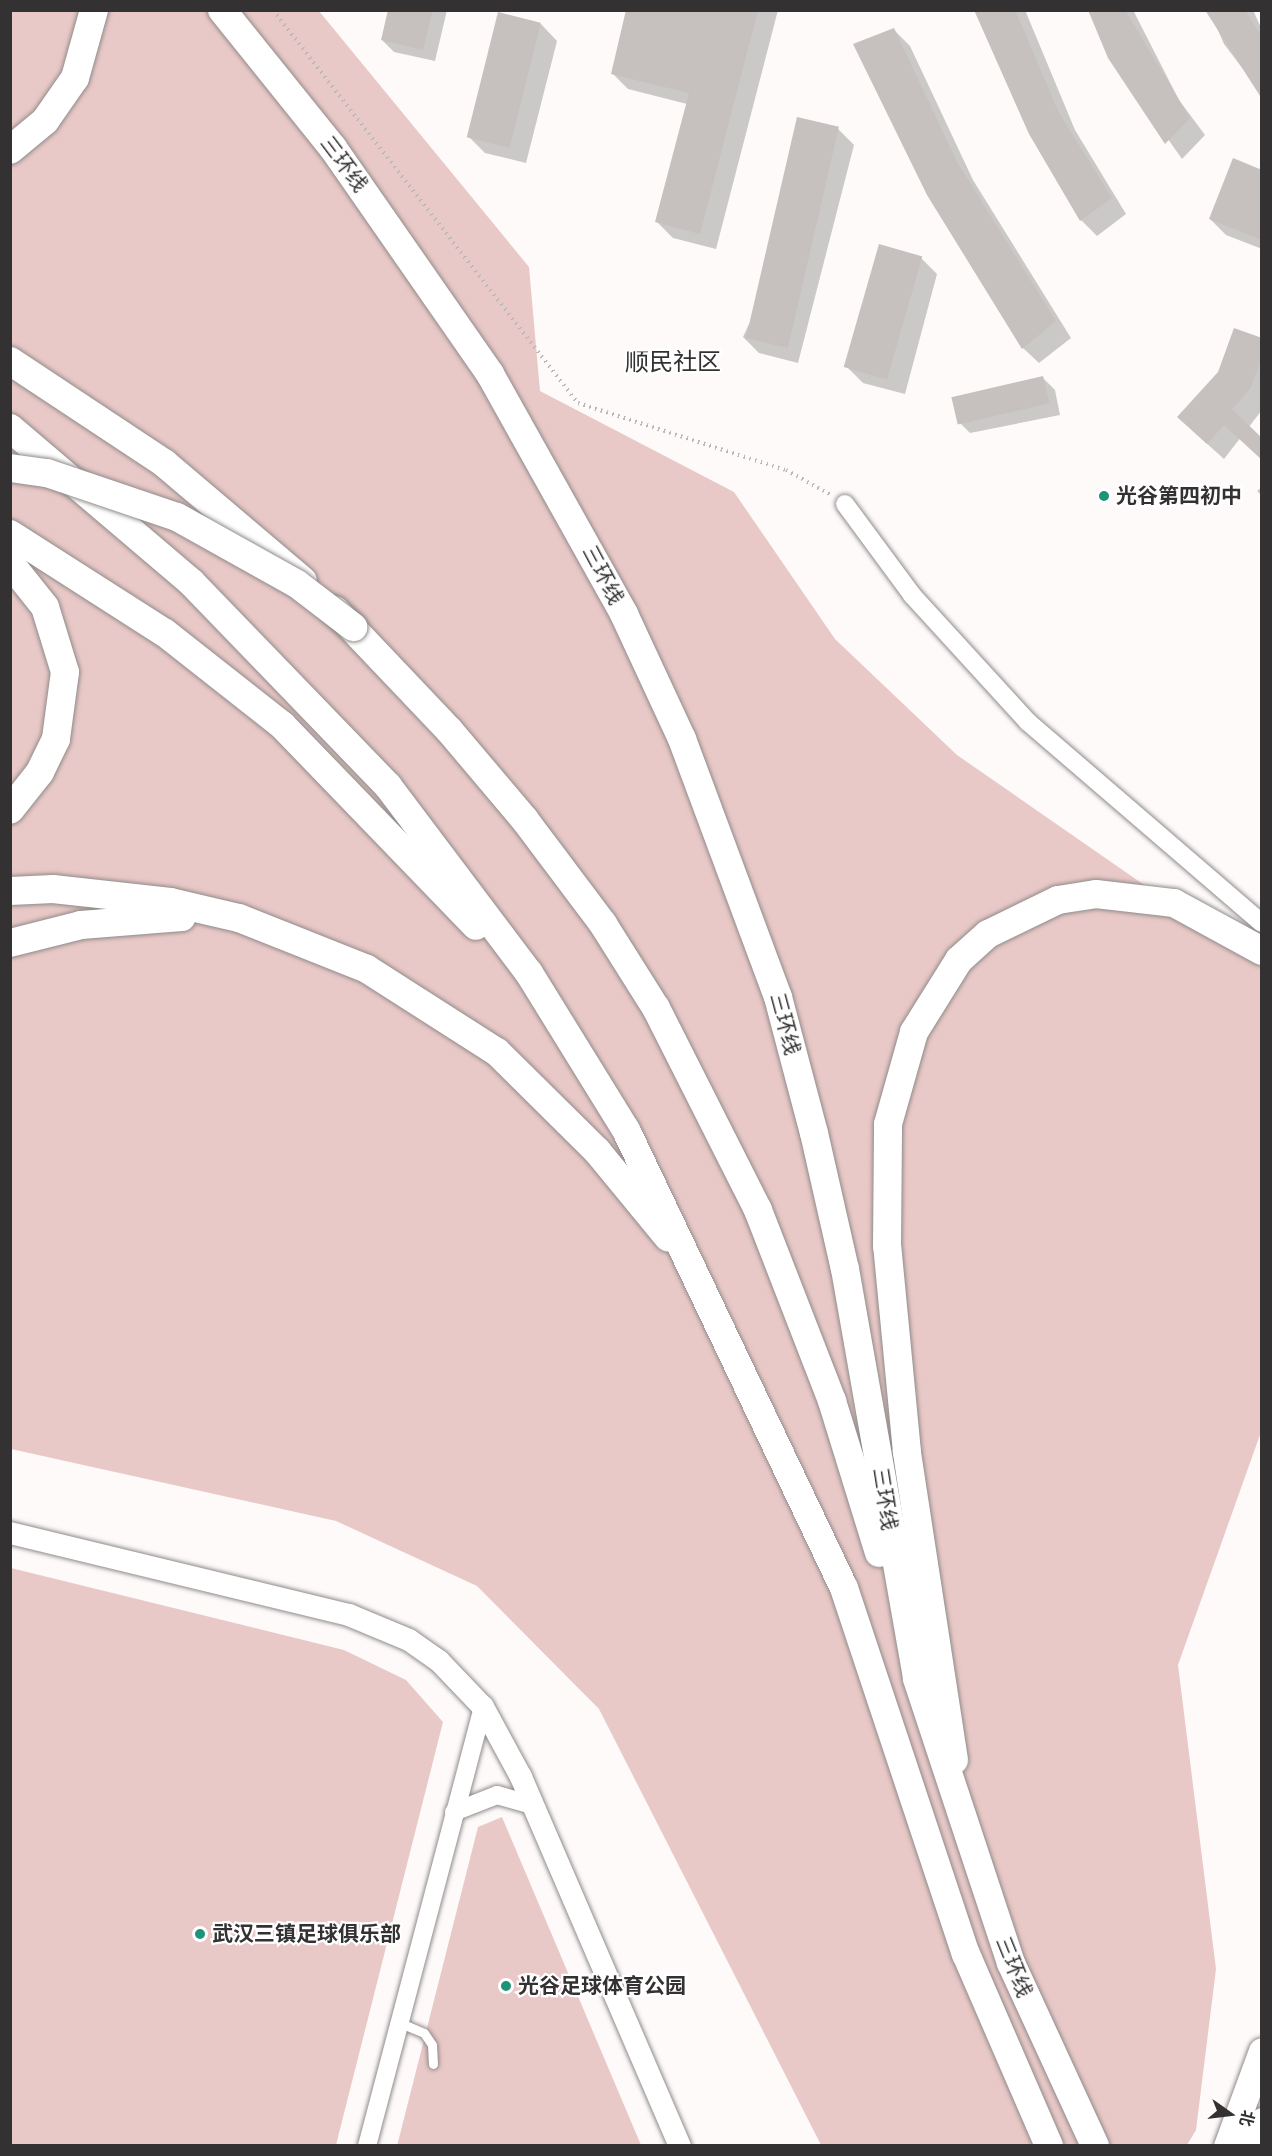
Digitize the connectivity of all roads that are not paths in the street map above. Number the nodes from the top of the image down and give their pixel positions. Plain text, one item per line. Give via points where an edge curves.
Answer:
1 (94, 10) edge
2 (222, 10) edge
3 (10, 150) edge
4 (10, 361) edge
5 (10, 428) edge
6 (10, 468) edge
7 (845, 504) road end
8 (10, 534) edge
9 (10, 562) edge
10 (353, 627) junction
11 (10, 810) edge
12 (10, 891) edge
13 (239, 918) junction
14 (1262, 923) edge
15 (10, 943) edge
16 (1262, 951) edge
17 (576, 1048) junction
18 (707, 1293) junction
19 (10, 1533) edge
20 (916, 1679) junction
21 (483, 1707) junction
22 (532, 1804) junction
23 (959, 1810) junction
24 (454, 1812) junction
25 (398, 2022) junction
26 (1262, 2051) edge
27 (434, 2064) dead end
28 (1262, 2121) edge
29 (367, 2145) edge
30 (680, 2145) edge
31 (1049, 2145) edge
32 (1095, 2145) edge
33 (1227, 2145) edge
34 (1255, 2145) edge

1 - 3 highway via 75,78 45,121
2 - 20 highway, 三环线 via 414,259 508,404 624,614 729,856 778,997 845,1269
4 - 10 highway, bridge via 164,463
5 - 17 highway, 三环线, bridge via 192,583 330,721 439,849
6 - 10 highway, bridge via 47,473 177,517 257,560
7 - 14 street via 912,595 1028,722
8 - 17 highway via 165,633 282,725 414,857
9 - 11 highway via 45,607 65,672 62,717 40,772
10 - 20 highway via 525,820 603,924 656,1008 758,1210 832,1401
12 - 13 highway via 117,893
13 - 15 highway via 134,918
13 - 18 highway via 367,969 497,1052 597,1151
16 - 23 highway via 1174,903 1096,894 1058,900 988,934 959,960 936,991 907,1053 888,1124 888,1257 907,1452 950,1704
17 - 18 highway, 三环线 via 626,1130
18 - 31 highway, 三环线 via 844,1588 966,1954
19 - 21 street via 381,1626 439,1661
20 - 23 highway, 三环线
21 - 22 street
21 - 24 street
22 - 24 street via 497,1796
22 - 30 street
23 - 32 highway, 三环线 via 1011,1963
24 - 25 street
25 - 27 lane via 424,2033 432,2045
25 - 29 street
26 - 33 main road
28 - 34 main road

